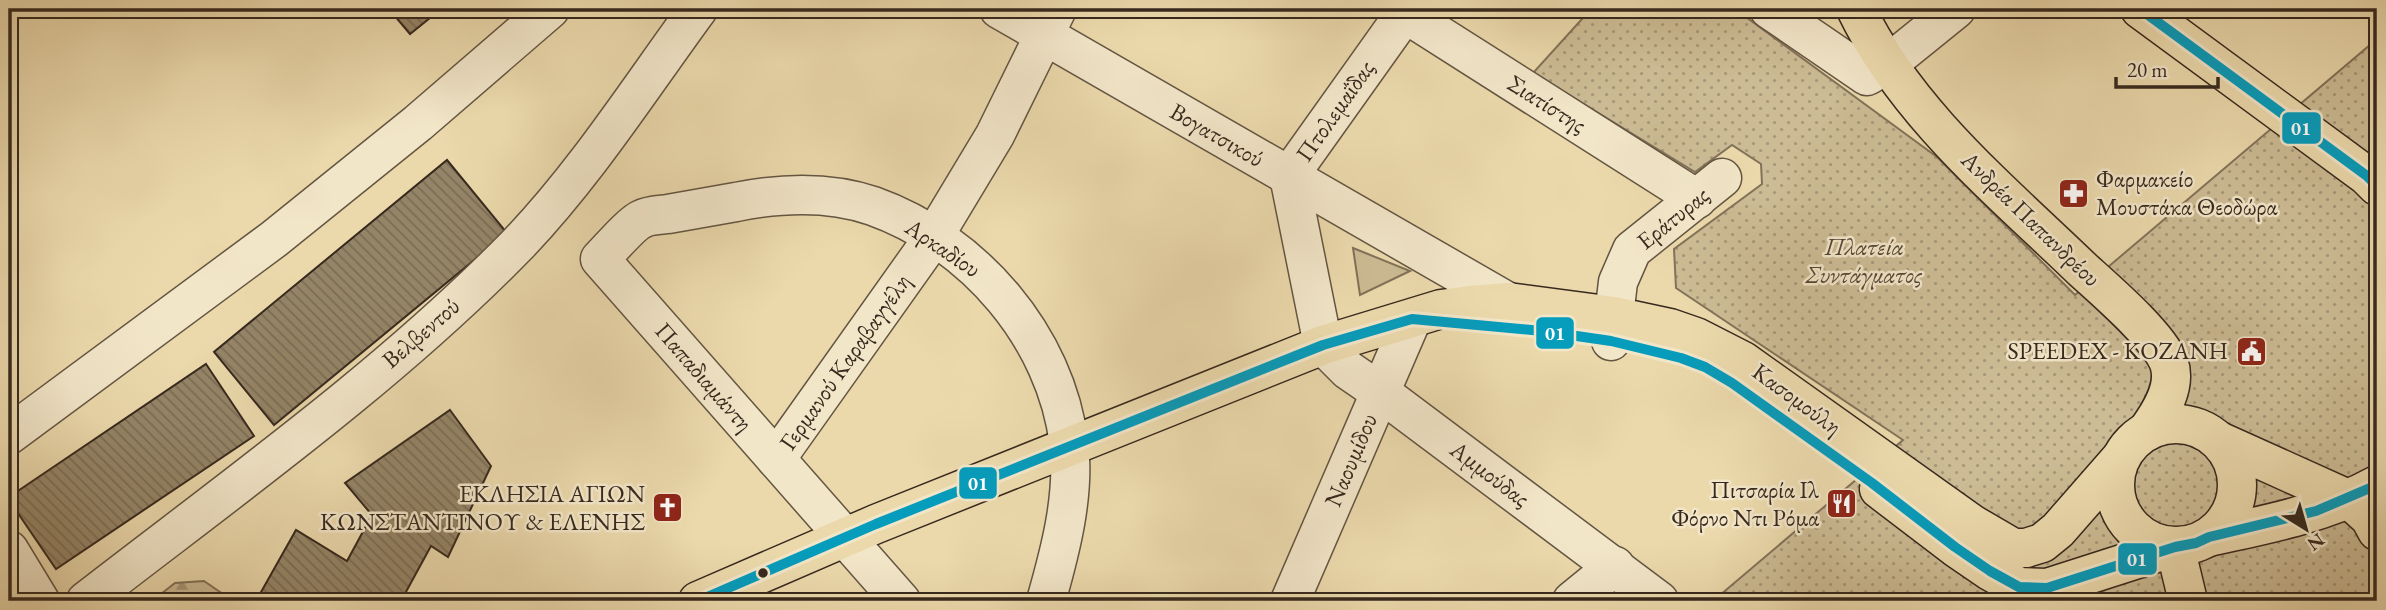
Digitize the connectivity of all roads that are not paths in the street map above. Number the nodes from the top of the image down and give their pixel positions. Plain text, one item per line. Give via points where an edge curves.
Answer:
1 (550, 9) edge
2 (698, 9) edge
3 (999, 9) edge
4 (1769, 9) edge
5 (1856, 9) edge
6 (1956, 9) edge
7 (2140, 9) edge
8 (1403, 10) edge
9 (1051, 22) edge
10 (1888, 64) junction
11 (1289, 176) junction
12 (2374, 180) edge
13 (1710, 189) joint
14 (642, 219) joint
15 (933, 238) junction
16 (1508, 302) junction
17 (1412, 319) junction
18 (1612, 329) junction
19 (1323, 345) junction
20 (1380, 392) junction
21 (9, 435) edge
22 (2219, 441) junction
23 (1069, 445) junction
24 (2134, 445) junction
25 (776, 459) junction
26 (2363, 492) edge
27 (2059, 530) junction
28 (2377, 531) edge
29 (845, 538) junction
30 (2192, 542) junction
31 (9, 550) edge
32 (1615, 566) junction
33 (2014, 594) edge
34 (40, 601) edge
35 (86, 601) edge
36 (698, 601) edge
37 (901, 601) edge
38 (1046, 601) edge
39 (1290, 601) edge
40 (1572, 601) edge
41 (1659, 601) edge
42 (2188, 601) edge

1 - 21 street via 274,239
2 - 35 street, Βελβεντού via 569,187 447,312
3 - 9 street, Βογατσικού
4 - 10 street via 1867,76
5 - 10 main road, Ανδρέα Παπανδρέου
6 - 10 street
7 - 12 main road
8 - 11 street, Πτολεμαΐδας
8 - 13 street, Σιατίστης
9 - 11 street, Βογατσικού
9 - 15 street, Γερμανού Καραβαγγέλη via 995,135
10 - 24 main road, Ανδρέα Παπανδρέου via 1936,126 2161,349 2169,363 2169,391 2157,418
11 - 16 street, Βογατσικού
11 - 19 street, Πτολεμαΐδας
13 - 18 street, Εράτυρας via 1632,250 1618,282
14 - 15 street, Αρκαδίου via 800,194 872,206
14 - 25 street, Παπαδιαμάντη via 600,259
15 - 23 street, Αρκαδίου via 989,280 1013,309 1039,349 1052,380
15 - 25 street, Γερμανού Καραβαγγέλη
16 - 17 main road, Κασομούλη via 1441,309
16 - 18 main road, Κασομούλη
17 - 18 main road, Κασομούλη via 1542,331
17 - 19 main road, Κασομούλη
17 - 20 street, Ναουμίδου
18 - 27 main road, Κασομούλη via 1670,328 1744,360 2004,544 2026,548
18 - 33 main road, Κασομούλη via 1705,367 1732,383
19 - 20 street, Αμμούδας
19 - 23 main road, Κασομούλη
20 - 32 street, Αμμούδας
20 - 39 street, Ναουμίδου
22 - 24 main road via 2200,429 2179,424 2167,425
22 - 26 main road
22 - 30 main road via 2232,459 2237,491 2231,513 2218,531
23 - 29 main road, Κασομούλη
23 - 38 street, Αρκαδίου via 1066,509
24 - 27 main road, Κασομούλη
24 - 30 main road via 2116,469 2120,513 2153,543
25 - 29 street, Παπαδιαμάντη
26 - 28 main road
26 - 30 main road via 2296,517
27 - 33 main road
29 - 36 main road, Κασομούλη
29 - 37 street, Παπαδιαμάντη
30 - 33 main road
30 - 42 main road
31 - 34 street
32 - 40 street
32 - 41 street, Αμμούδας

